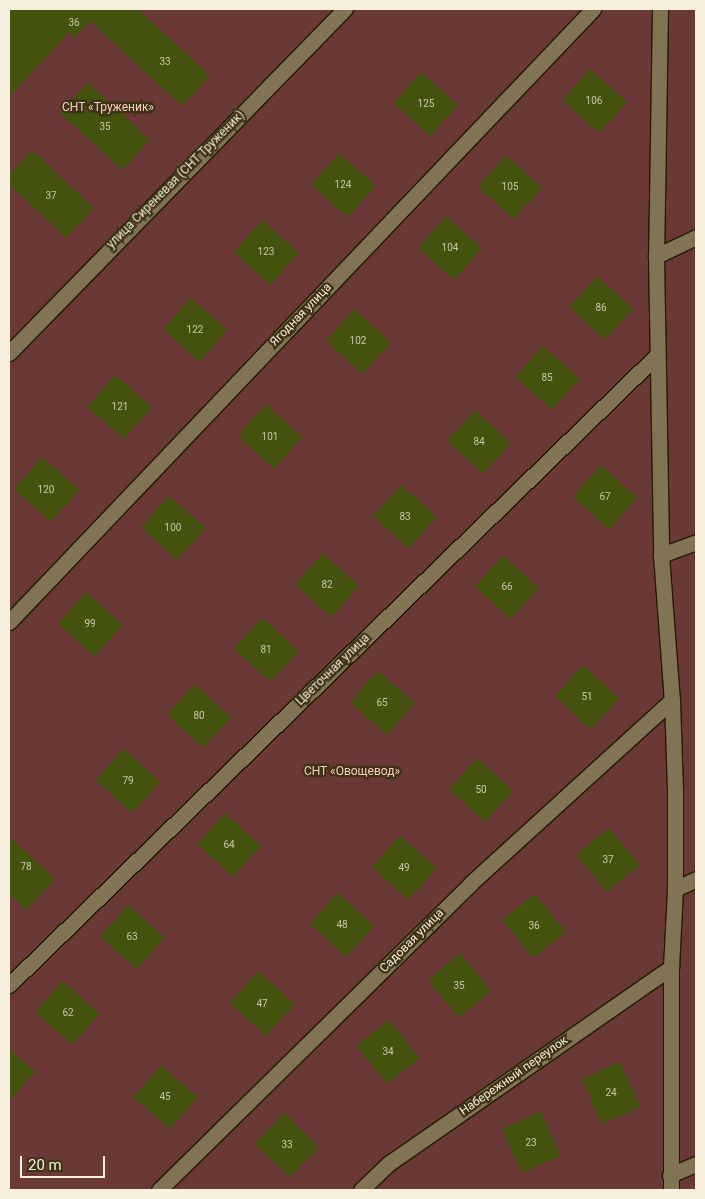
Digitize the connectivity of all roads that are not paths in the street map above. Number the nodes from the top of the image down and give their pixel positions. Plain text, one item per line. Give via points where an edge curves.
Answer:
1 (345, 9) edge
2 (594, 9) edge
3 (660, 9) edge
4 (696, 237) edge
5 (656, 256) junction
6 (9, 353) edge
7 (657, 355) junction
8 (696, 542) edge
9 (661, 555) junction
10 (9, 622) edge
11 (672, 700) junction
12 (696, 879) edge
13 (675, 889) junction
14 (671, 967) junction
15 (9, 985) edge
16 (696, 1164) edge
17 (670, 1175) junction
18 (159, 1190) edge
19 (361, 1190) edge
20 (671, 1190) edge

1 - 6 street, улица Сиреневая (СНТ Труженик)
2 - 10 street, Ягодная улица
3 - 5 street
4 - 5 street
5 - 7 street
7 - 9 street
7 - 15 street, Цветочная улица
8 - 9 street
9 - 11 street
11 - 13 street
11 - 18 street, Садовая улица via 471,883
12 - 13 street
13 - 14 street
14 - 17 street
14 - 19 street, Набережный переулок via 388,1164
16 - 17 street
17 - 20 street

